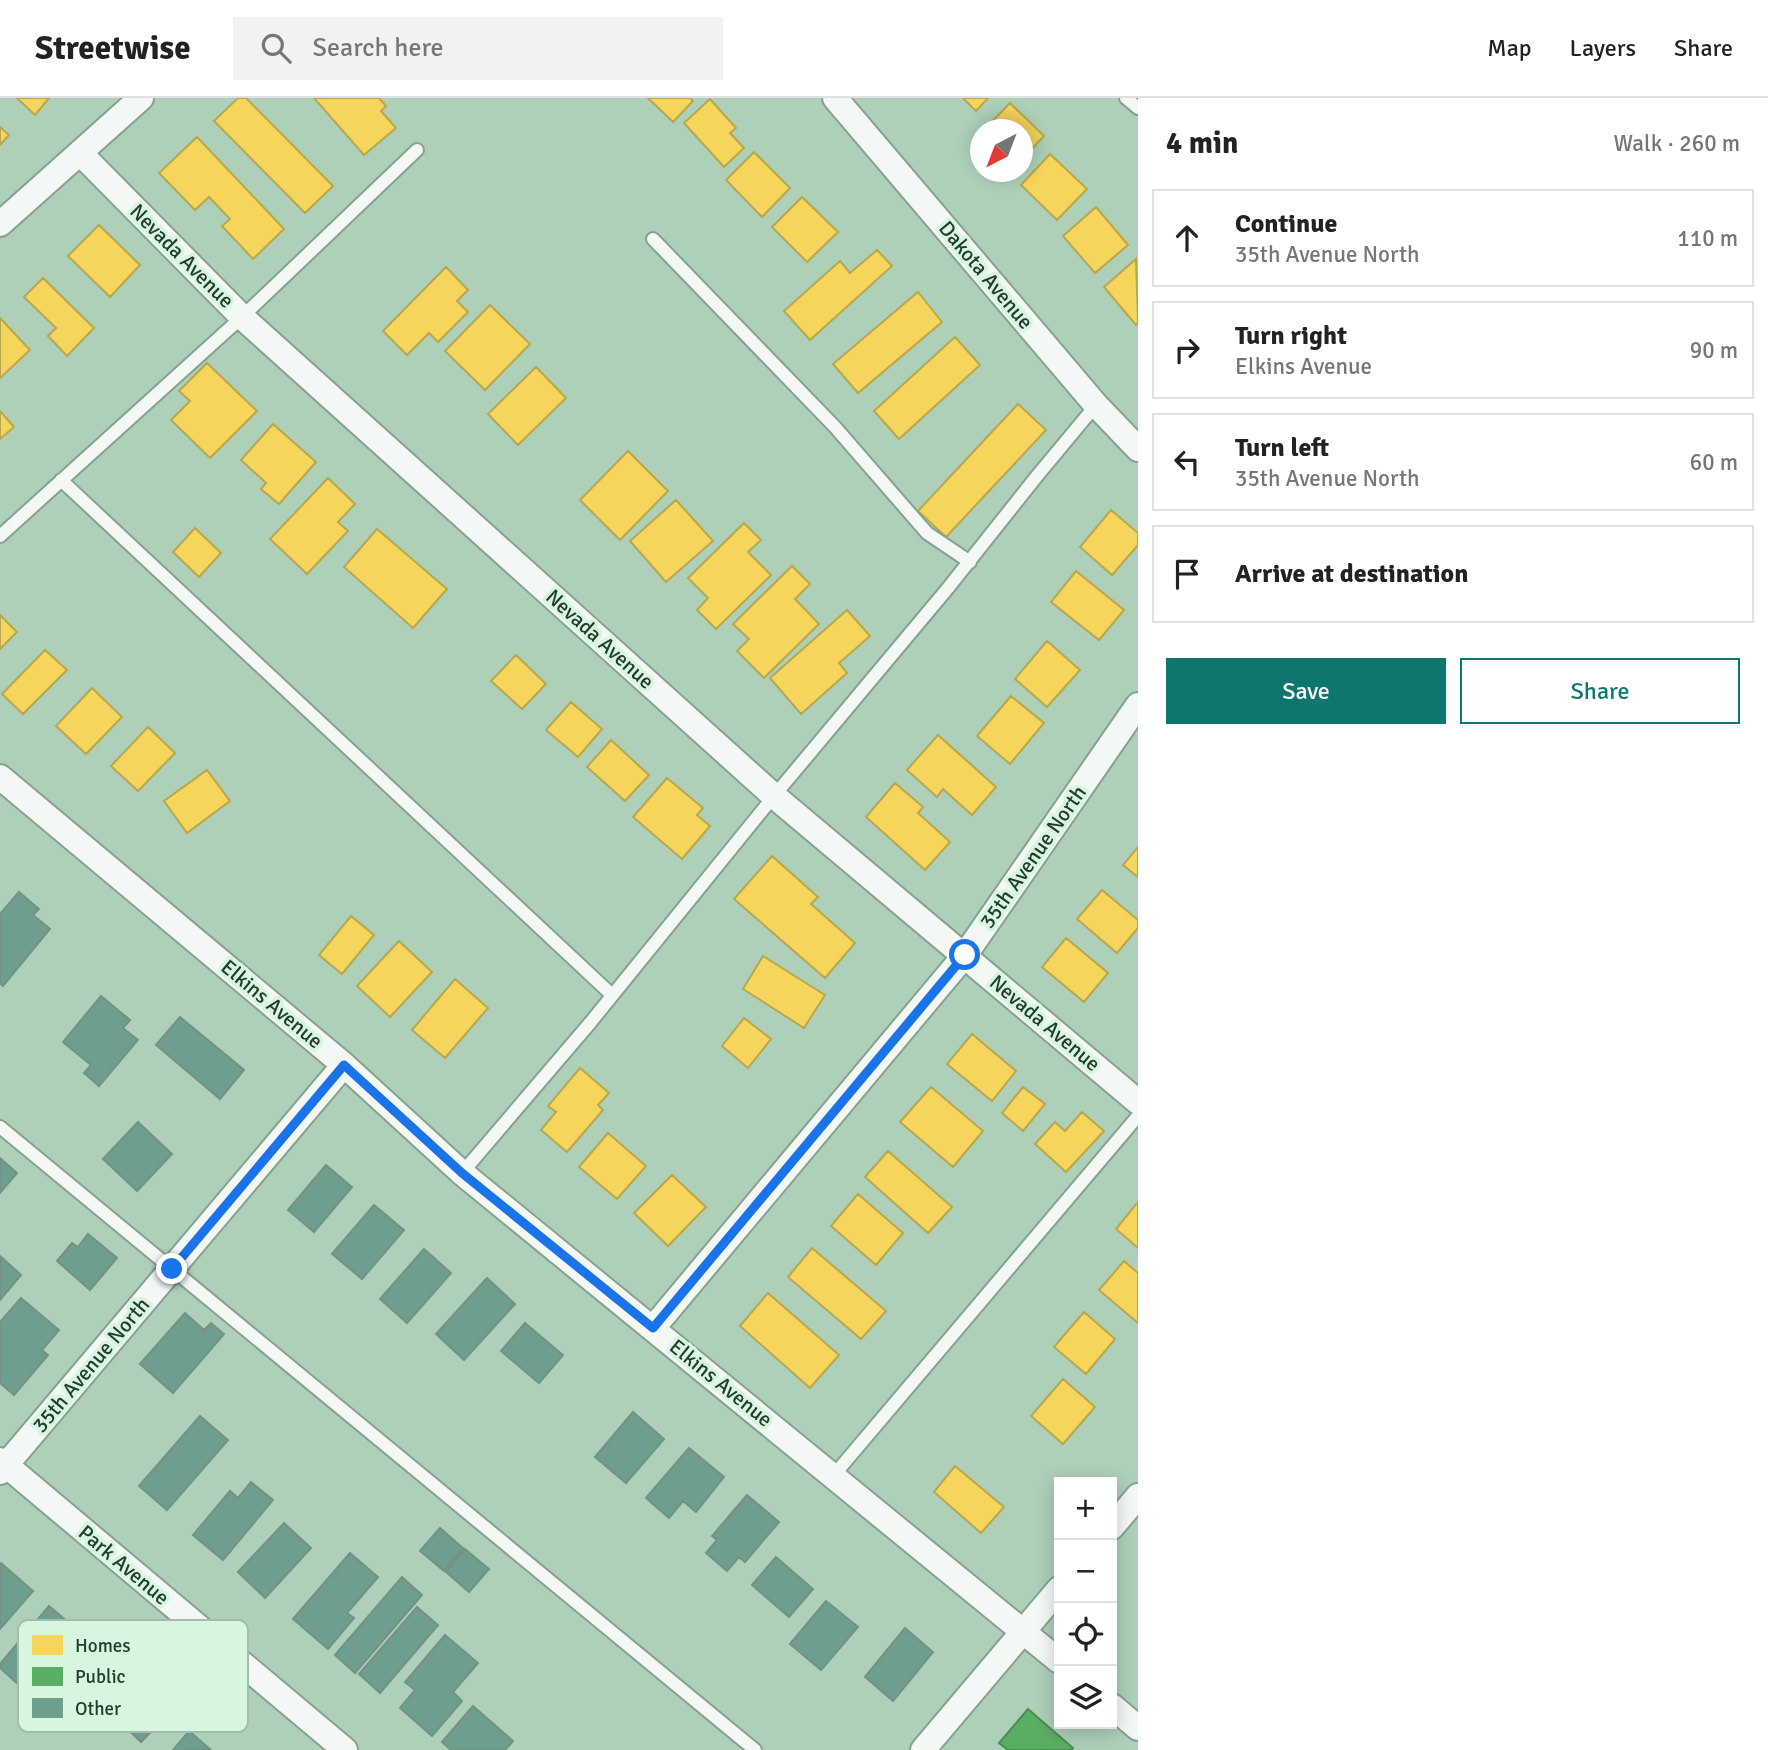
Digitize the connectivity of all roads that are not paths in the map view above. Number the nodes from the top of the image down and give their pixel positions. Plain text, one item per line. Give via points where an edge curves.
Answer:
1 (141, 98) edge
2 (835, 98) edge
3 (1126, 98) edge
4 (1138, 108) edge
5 (417, 150) dead end
6 (81, 153) junction
7 (0, 224) edge
8 (653, 239) dead end
9 (243, 317) junction
10 (1096, 405) junction
11 (1138, 449) edge
12 (61, 480) junction
13 (0, 536) edge
14 (970, 562) junction
15 (1138, 705) edge
16 (0, 777) edge
17 (774, 796) junction
18 (965, 955) junction
19 (612, 995) junction
20 (344, 1065) junction
21 (1138, 1102) edge
22 (1138, 1116) edge
23 (0, 1127) edge
24 (462, 1173) junction
25 (172, 1269) junction
26 (653, 1328) junction
27 (2, 1466) edge
28 (834, 1475) junction
29 (1138, 1496) edge
30 (1117, 1521) edge
31 (1054, 1594) edge
32 (188, 1620) edge
33 (1024, 1631) junction
34 (1054, 1657) edge
35 (248, 1670) edge
36 (1117, 1710) edge
37 (1138, 1728) edge
38 (345, 1750) edge
39 (755, 1750) edge
40 (922, 1750) edge

1 - 6 street
2 - 10 street, Dakota Avenue
3 - 4 lane
5 - 9 lane
6 - 7 street
6 - 9 street, Nevada Avenue
8 - 14 lane via 835,428 928,533
9 - 12 lane
9 - 17 street, Nevada Avenue
10 - 11 street, Dakota Avenue
10 - 14 lane
12 - 13 lane
12 - 19 lane
14 - 17 lane
15 - 18 street, 35th Avenue North
16 - 20 street, Elkins Avenue
17 - 18 street, Nevada Avenue
17 - 19 lane
18 - 21 street, Nevada Avenue
18 - 26 street, 35th Avenue North
19 - 24 lane
20 - 24 street, Elkins Avenue
20 - 25 street, 35th Avenue North
22 - 28 lane
23 - 25 lane
24 - 26 street, Elkins Avenue
25 - 27 street, 35th Avenue North
25 - 39 lane
26 - 28 street, Elkins Avenue
27 - 32 street, Park Avenue
28 - 33 street, Elkins Avenue
29 - 30 street
31 - 33 street
33 - 34 street, Elkins Avenue
33 - 40 street
35 - 38 street, Park Avenue
36 - 37 street

